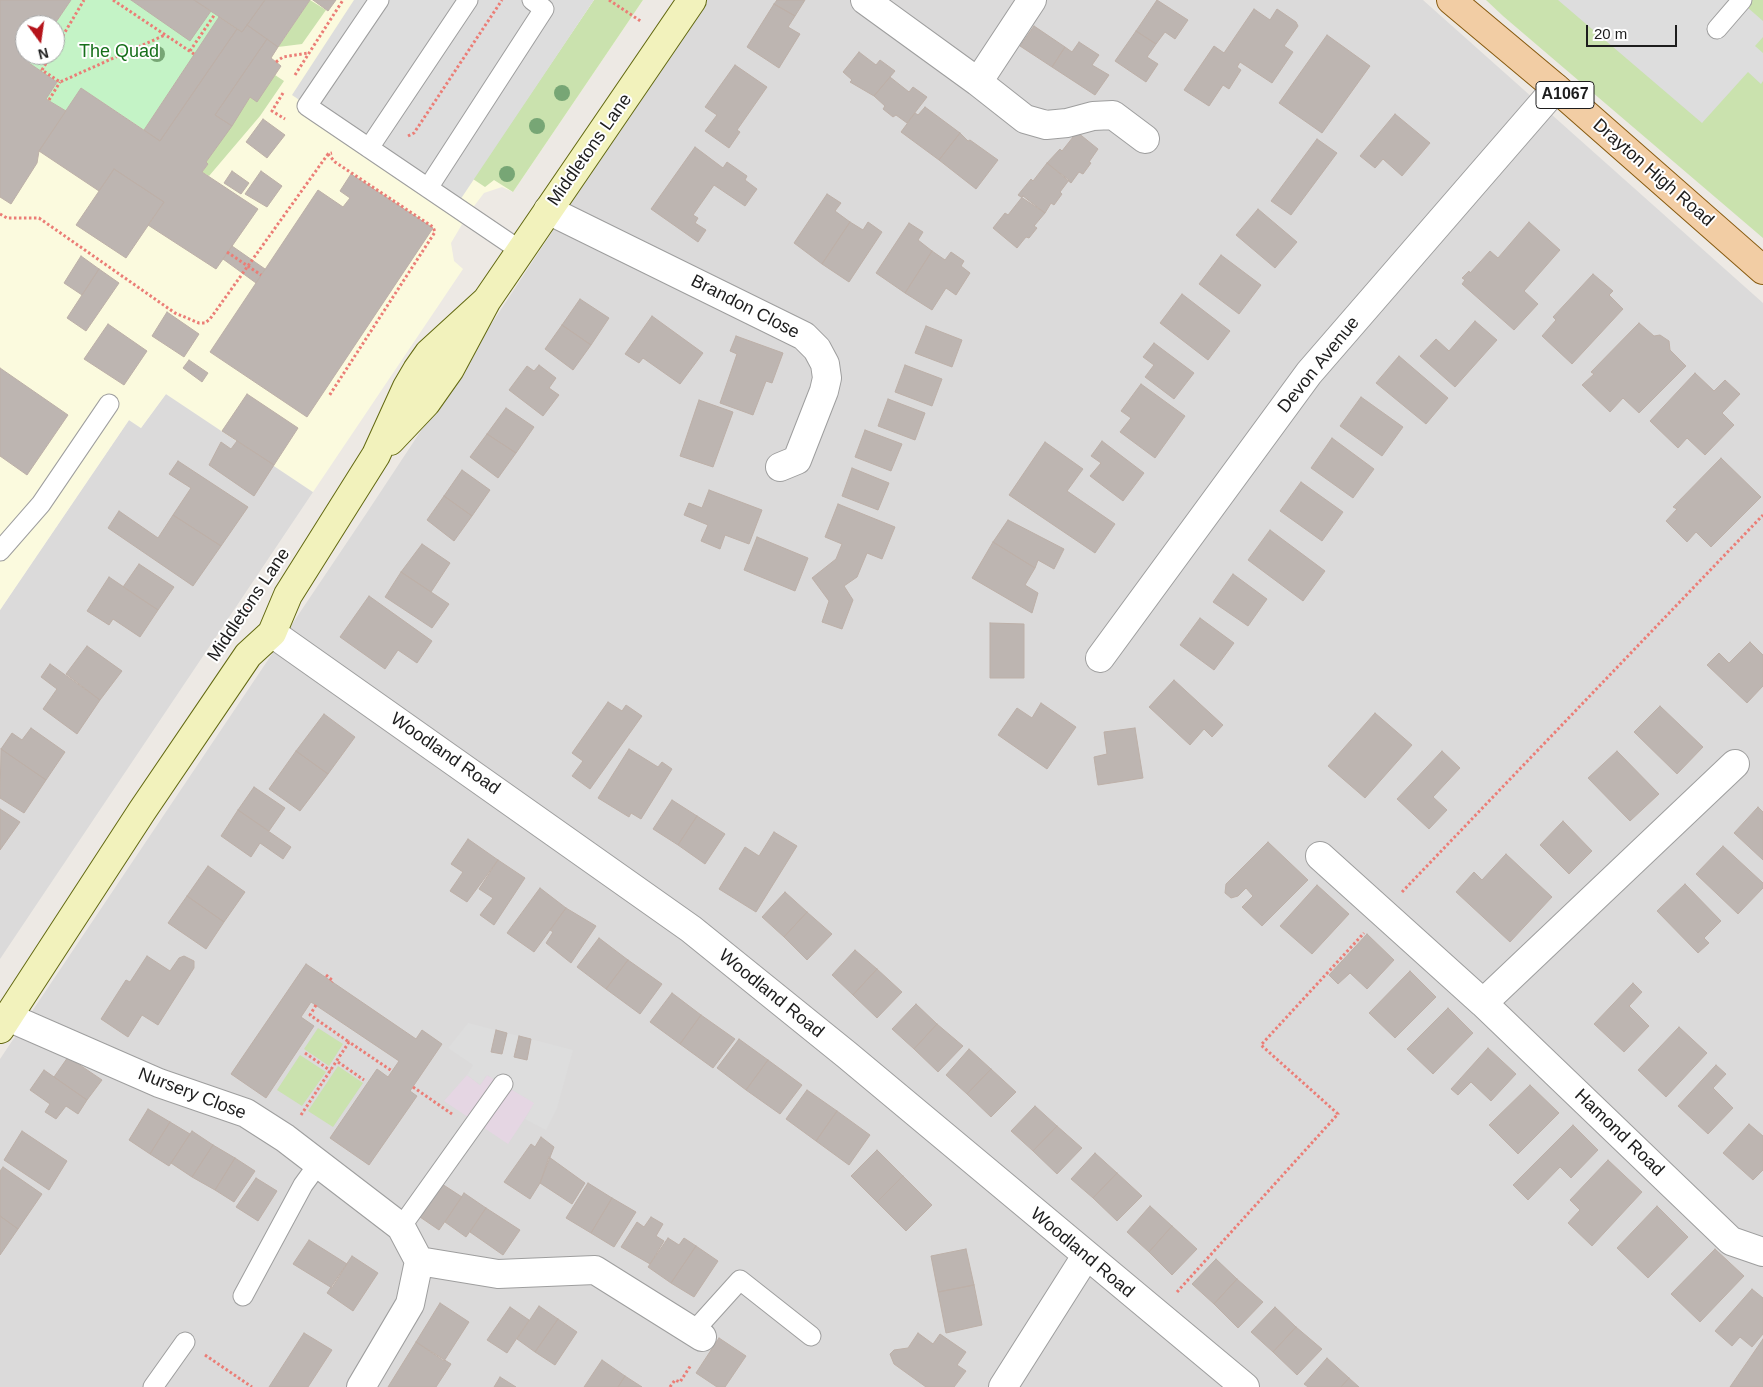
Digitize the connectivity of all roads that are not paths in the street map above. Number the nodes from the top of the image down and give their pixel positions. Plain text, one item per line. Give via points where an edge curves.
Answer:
1 (379, 0) edge
2 (468, 0) edge
3 (532, 0) edge
4 (692, 0) edge
5 (865, 0) edge
6 (1032, 0) edge
7 (1451, 0) edge
8 (1742, 0) edge
9 (1717, 29) dead end
10 (978, 82) junction
11 (1556, 88) junction
12 (1145, 139) dead end
13 (369, 148) junction
14 (428, 188) junction
15 (548, 210) junction
16 (521, 251) junction
17 (1763, 270) edge
18 (109, 404) dead end
19 (780, 467) dead end
20 (0, 551) edge
21 (272, 633) junction
22 (1100, 658) dead end
23 (1735, 764) dead end
24 (1320, 856) dead end
25 (1483, 1002) junction
26 (4, 1023) edge
27 (503, 1084) dead end
28 (319, 1163) junction
29 (401, 1227) junction
30 (1763, 1252) edge
31 (1086, 1256) junction
32 (419, 1261) junction
33 (243, 1296) dead end
34 (698, 1334) joint
35 (810, 1336) dead end
36 (185, 1342) road end
37 (153, 1387) edge
38 (361, 1387) edge
39 (1004, 1387) edge
40 (1245, 1387) edge

1 - 13 lane via 307,106
2 - 13 lane
3 - 14 lane via 544,9
4 - 15 street, Middletons Lane
5 - 10 street
6 - 10 street
7 - 11 main road, Drayton High Road / A1067
8 - 9 lane
10 - 12 street via 1025,119 1046,125 1093,116 1113,116
11 - 17 main road, Drayton High Road / A1067
11 - 22 street, Devon Avenue via 1309,373
13 - 14 lane
14 - 16 lane
15 - 16 street, Middletons Lane
15 - 19 street, Brandon Close via 804,336 817,349 825,364 827,378 824,391 797,460
16 - 21 street, Middletons Lane via 487,300 450,369 426,403 376,455 288,595
18 - 20 lane via 41,504
21 - 26 street, Middletons Lane via 248,655
21 - 31 street, Woodland Road via 691,929
23 - 25 street
24 - 25 street, Hamond Road
25 - 30 street, Hamond Road via 1730,1240
26 - 28 street, Nursery Close via 246,1113
27 - 29 lane
28 - 29 street, Nursery Close
28 - 33 lane via 303,1185
29 - 32 street, Nursery Close
31 - 39 street
31 - 40 street, Woodland Road
32 - 34 street via 498,1274 595,1270
32 - 38 street via 410,1304
34 - 35 lane via 740,1280
36 - 37 lane

